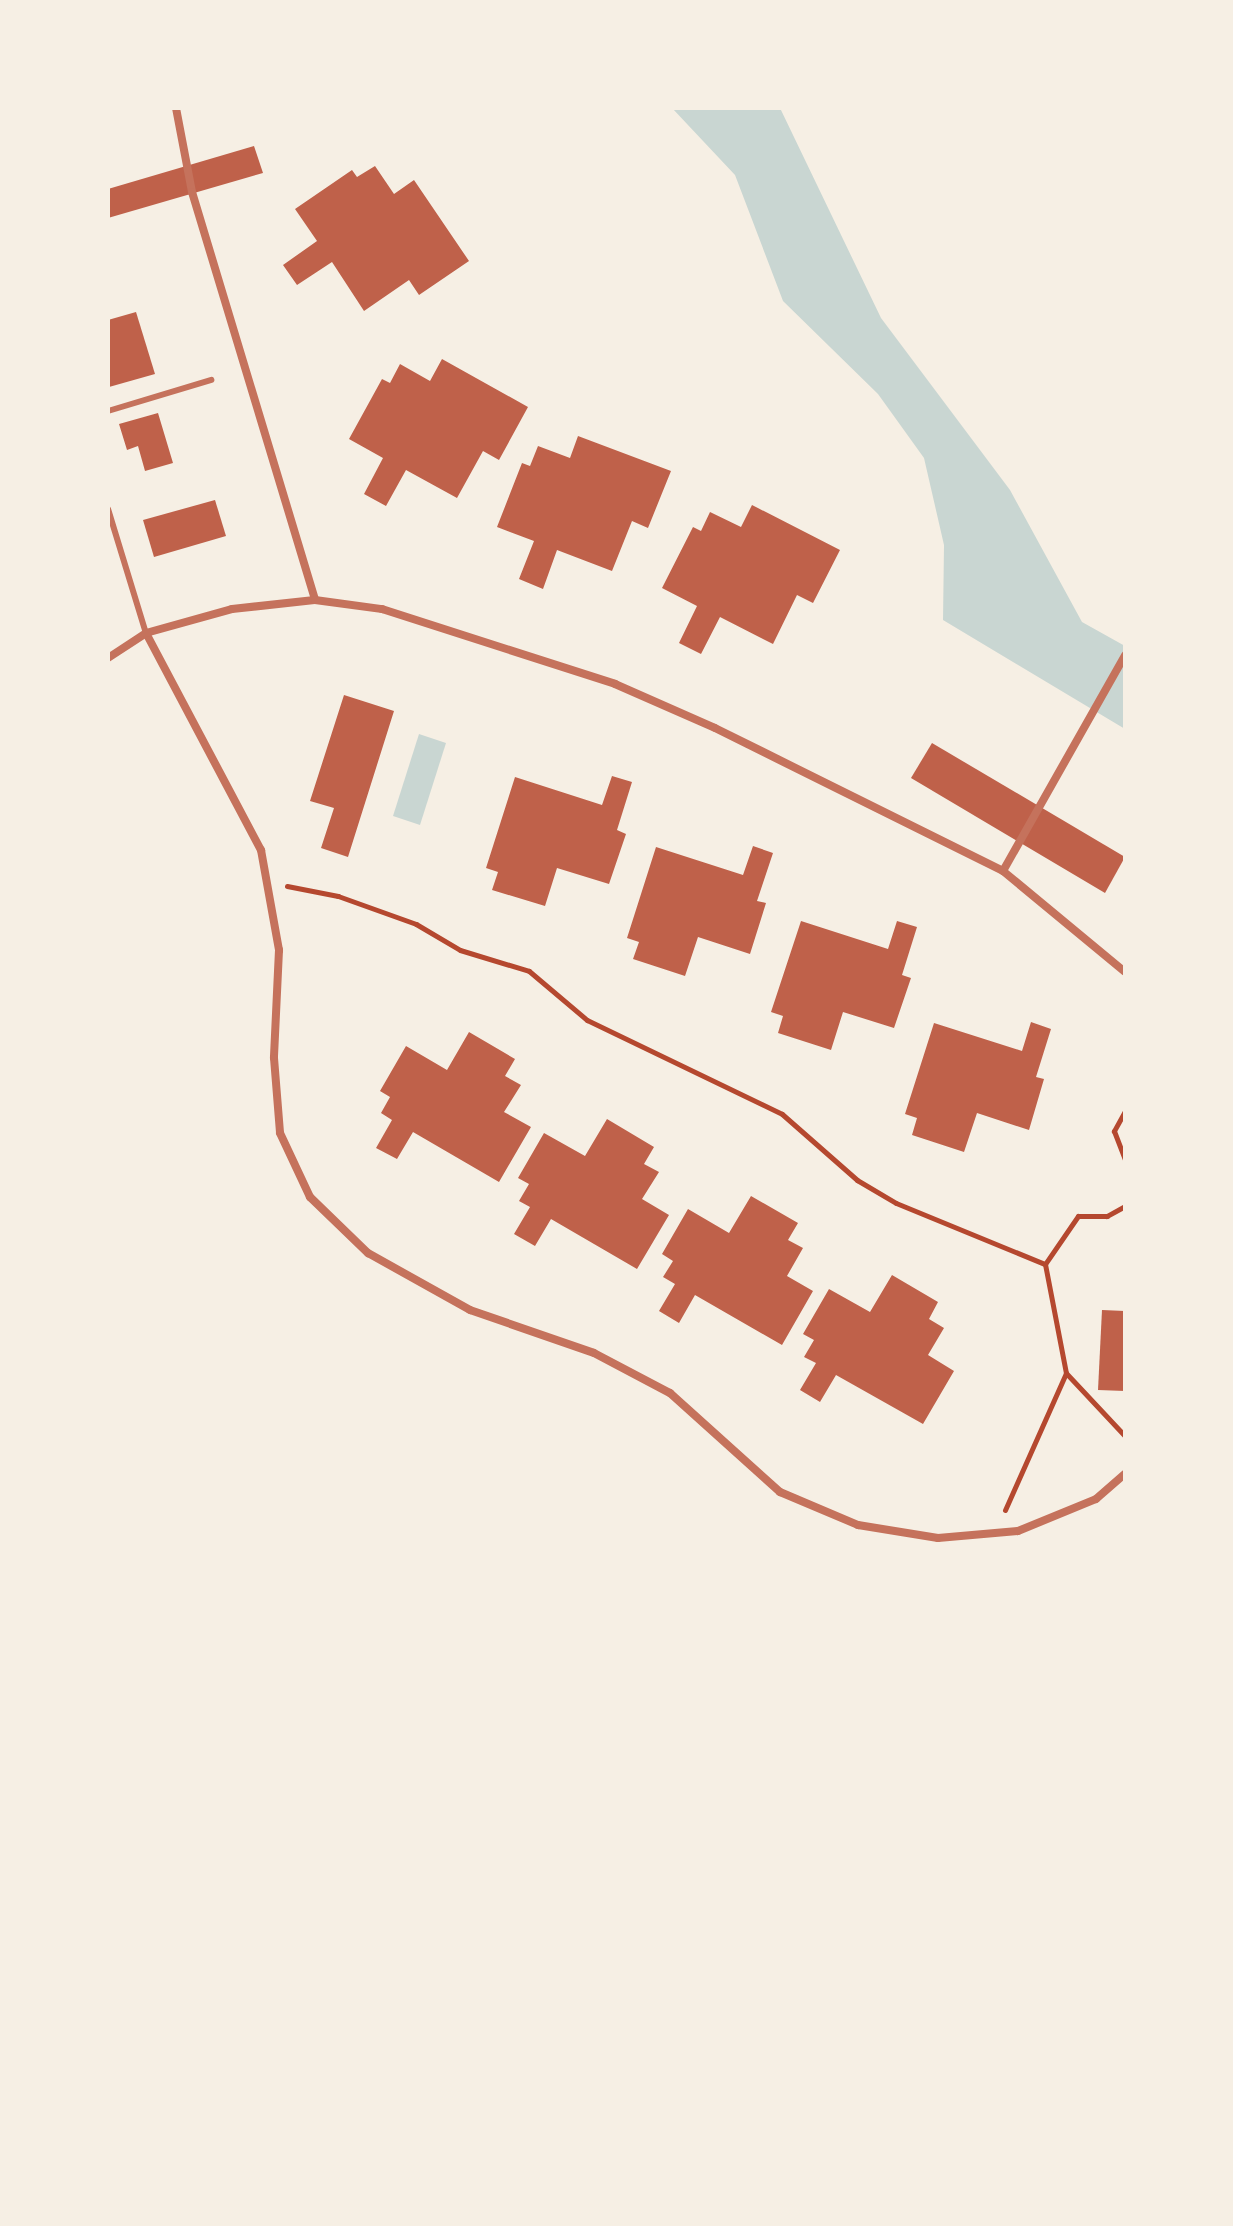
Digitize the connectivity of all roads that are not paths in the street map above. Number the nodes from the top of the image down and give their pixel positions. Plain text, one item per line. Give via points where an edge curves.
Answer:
1 (176, 108) edge
2 (211, 380) dead end
3 (108, 411) edge
4 (108, 509) edge
5 (315, 600) junction
6 (146, 633) junction
7 (1125, 655) edge
8 (108, 658) edge
9 (1003, 871) junction
10 (1125, 972) edge
11 (1125, 1474) edge

1 - 5 street via 192,192
2 - 3 lane
4 - 6 lane
5 - 6 street via 232,609
5 - 9 street via 382,609 615,684
6 - 8 street
6 - 11 street via 261,850 279,950 274,1058 280,1133 310,1197 368,1253 470,1310 594,1353 670,1393 780,1492 858,1525 938,1538 1018,1531 1096,1499
7 - 9 street
9 - 10 street

